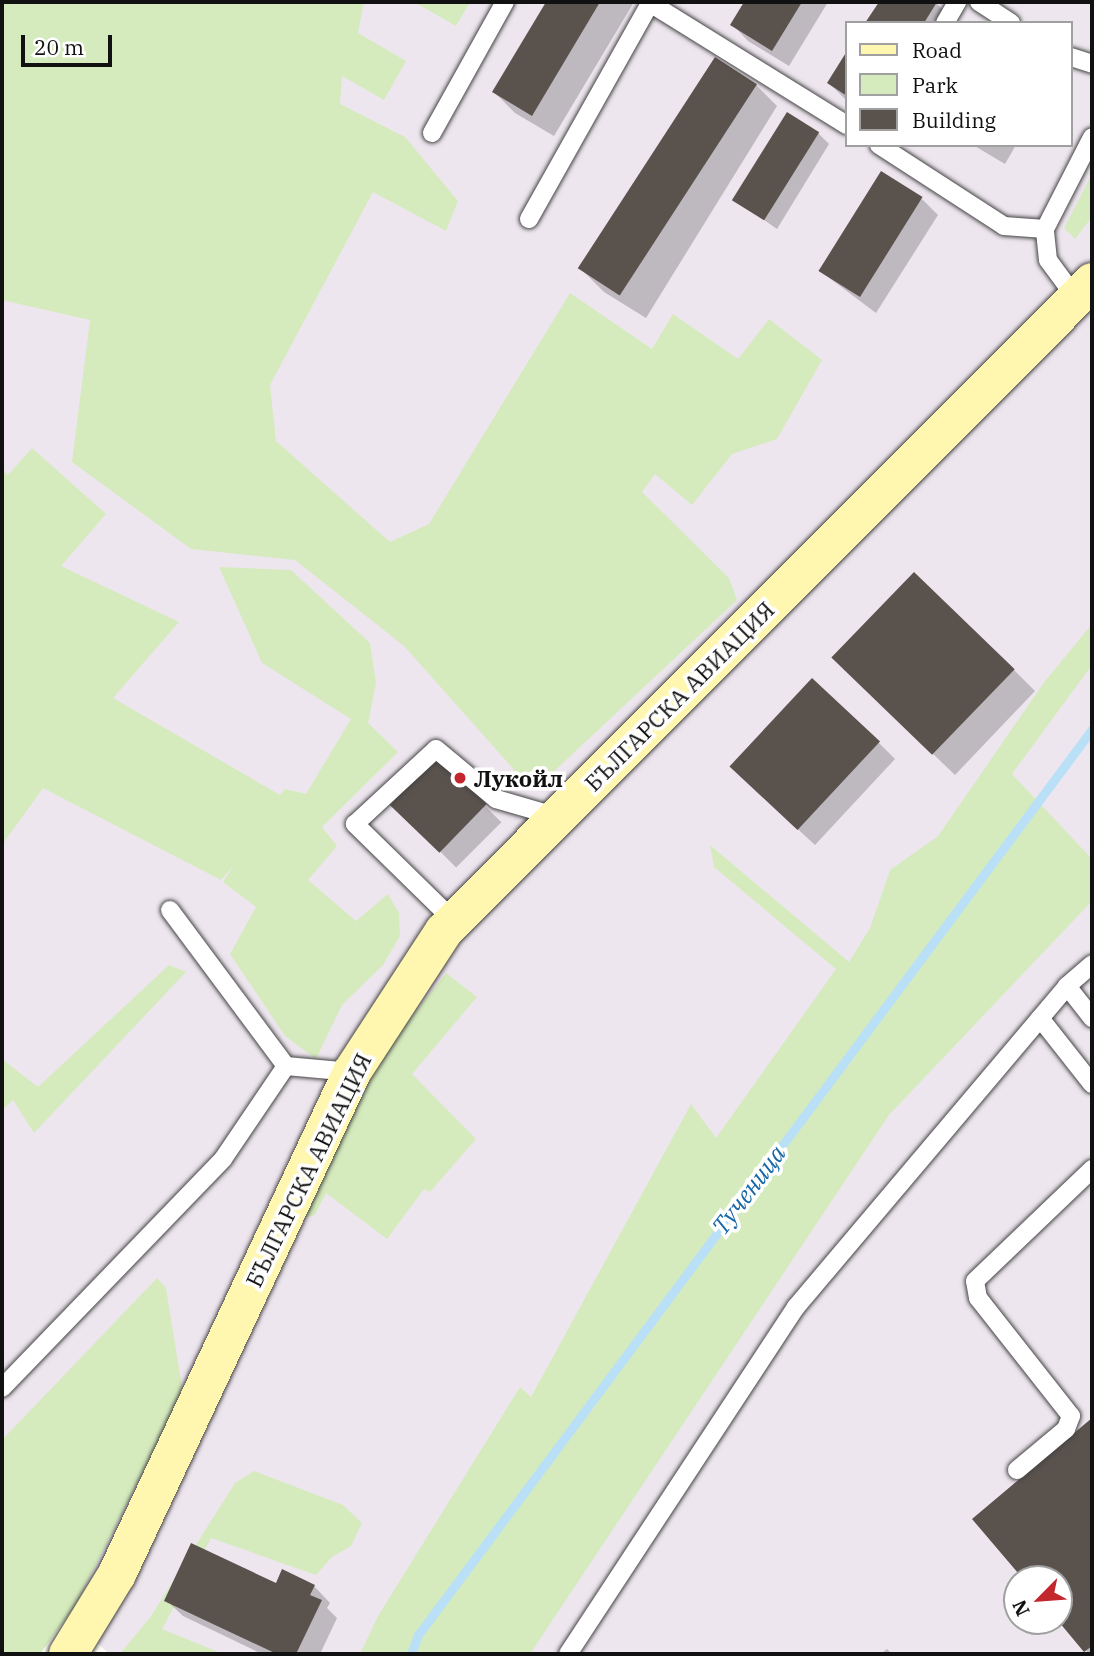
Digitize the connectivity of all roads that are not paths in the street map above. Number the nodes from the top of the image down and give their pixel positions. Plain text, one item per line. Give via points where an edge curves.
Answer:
1 (505, 2) edge
2 (651, 2) edge
3 (957, 2) edge
4 (979, 2) edge
5 (946, 21) edge
6 (1008, 21) edge
7 (1073, 58) edge
8 (1092, 64) edge
9 (846, 124) edge
10 (432, 133) dead end
11 (1092, 137) edge
12 (882, 147) edge
13 (529, 219) dead end
14 (1045, 229) junction
15 (1087, 285) edge
16 (558, 817) junction
17 (170, 910) dead end
18 (454, 921) junction
19 (1092, 964) edge
20 (1067, 986) junction
21 (1040, 1018) junction
22 (1092, 1018) edge
23 (286, 1066) junction
24 (352, 1072) junction
25 (1092, 1084) edge
26 (1092, 1169) edge
27 (2, 1388) edge
28 (1017, 1470) dead end
29 (68, 1654) edge
30 (568, 1654) edge

1 - 10 lane
2 - 9 lane
2 - 13 lane
3 - 5 lane
4 - 6 lane
7 - 8 lane
11 - 14 lane
12 - 14 lane via 1004,226
14 - 15 lane via 1048,260
15 - 16 main road, БЪЛГАРСКА АВИАЦИЯ
16 - 18 main road, БЪЛГАРСКА АВИАЦИЯ
16 - 18 lane via 496,799 436,749 355,824
17 - 23 lane
18 - 24 main road, БЪЛГАРСКА АВИАЦИЯ
19 - 20 lane
20 - 21 lane
20 - 22 lane
21 - 25 lane
21 - 30 lane via 796,1307
23 - 24 lane
23 - 27 lane via 223,1159
24 - 29 main road, БЪЛГАРСКА АВИАЦИЯ via 117,1574
26 - 28 lane via 975,1281 978,1298 1070,1416 1066,1429

